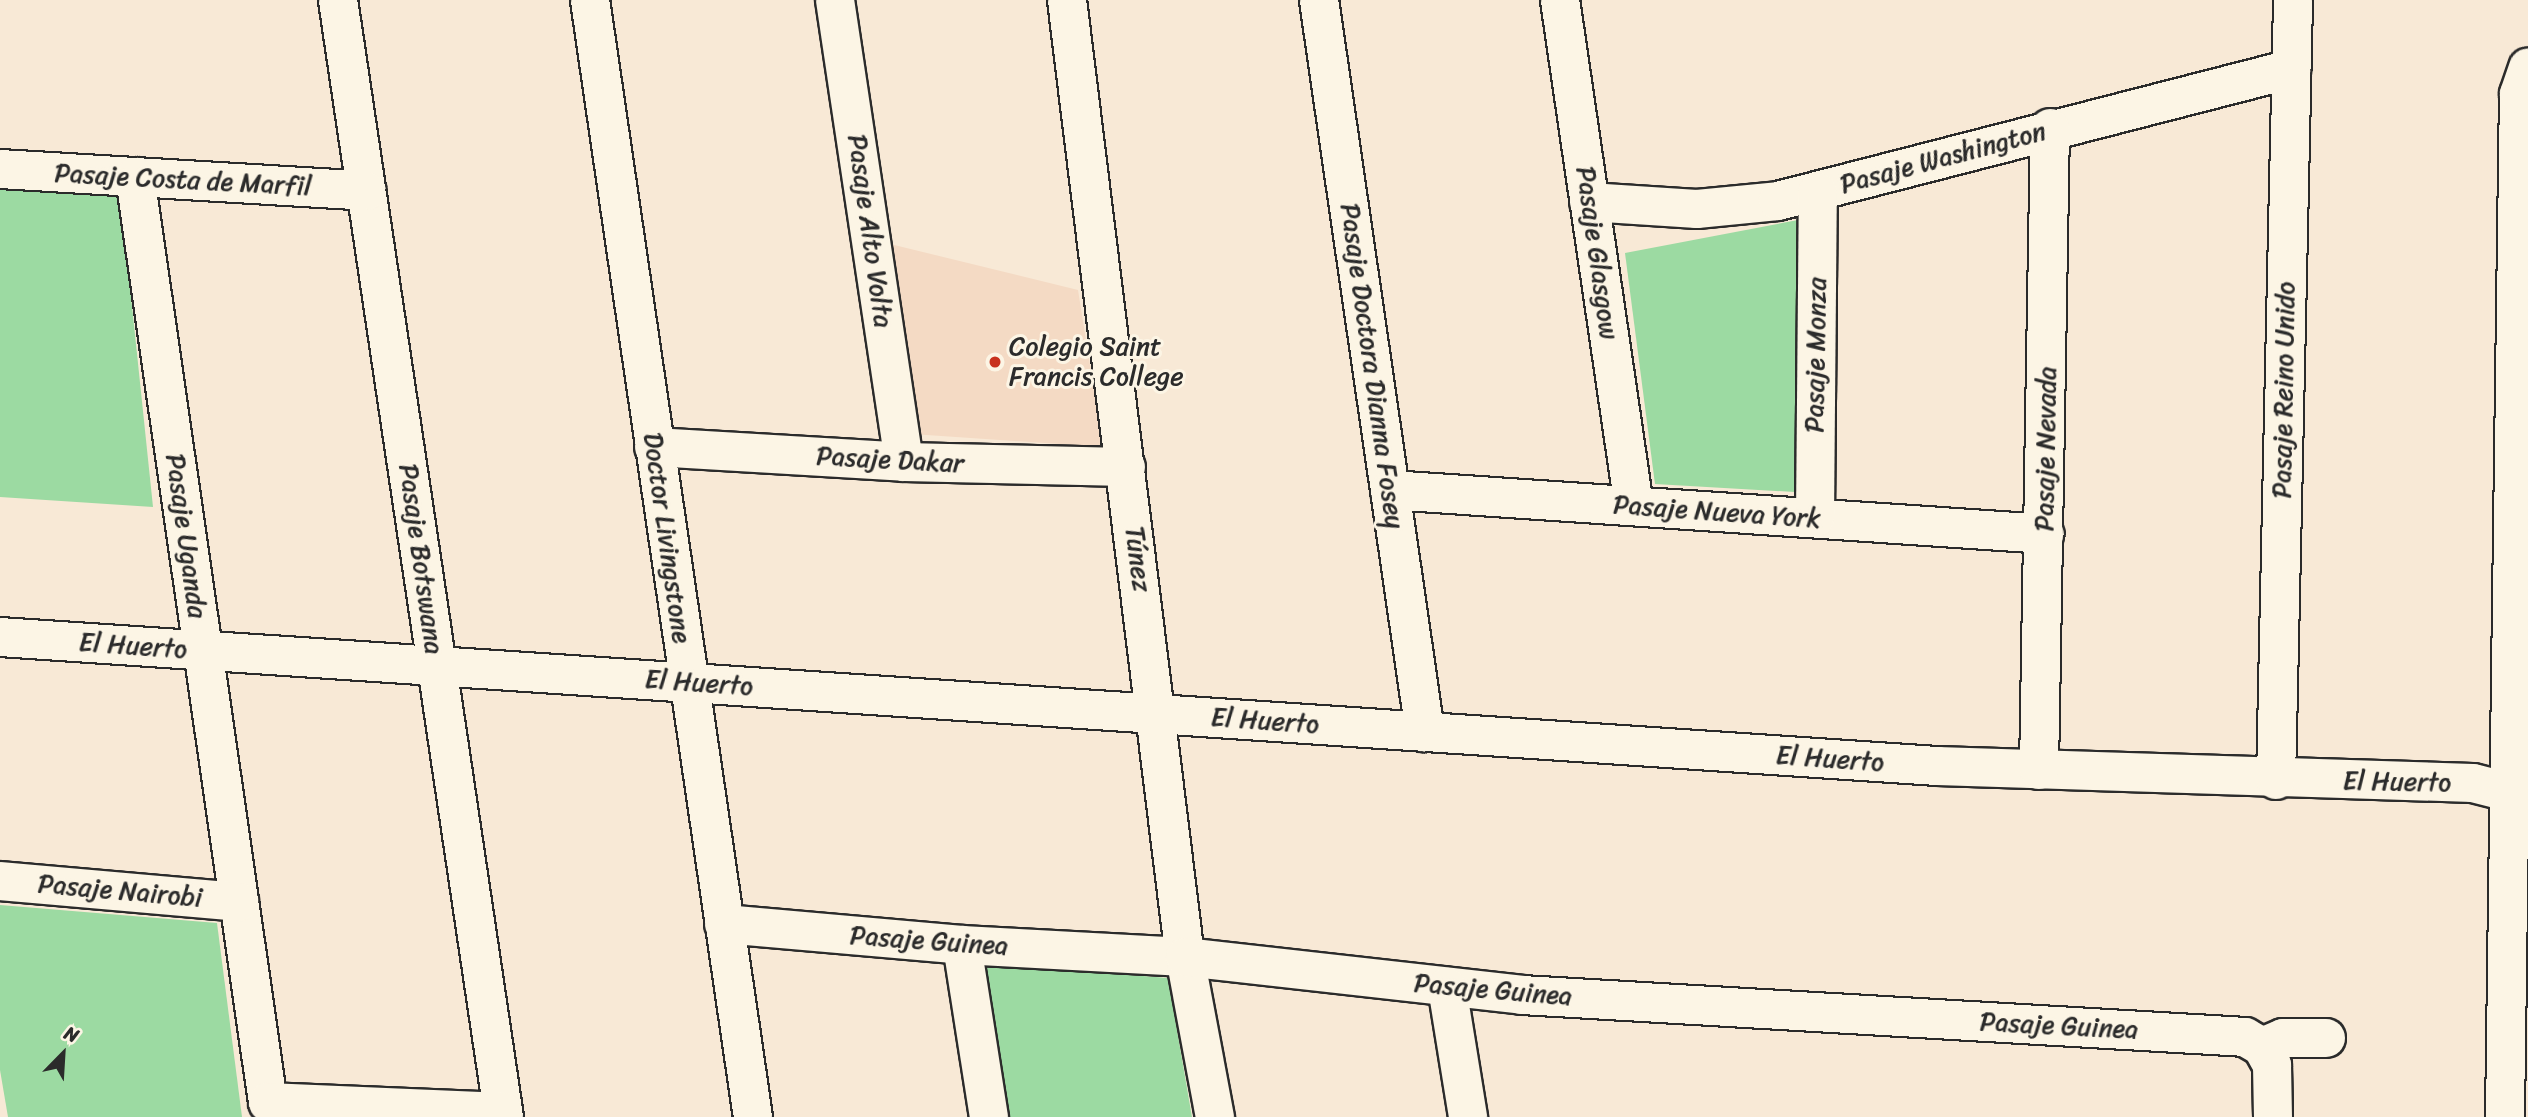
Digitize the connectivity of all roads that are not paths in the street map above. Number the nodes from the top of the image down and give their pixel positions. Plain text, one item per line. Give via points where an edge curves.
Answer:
1 (338, 0) edge
2 (590, 0) edge
3 (835, 0) edge
4 (1067, 0) edge
5 (1320, 0) edge
6 (1560, 0) edge
7 (2293, 0) edge
8 (2528, 68) edge
9 (2291, 69) junction
10 (2050, 128) junction
11 (0, 169) edge
12 (135, 177) junction
13 (366, 191) junction
14 (1818, 192) junction
15 (1589, 202) junction
16 (654, 447) junction
17 (904, 462) junction
18 (1126, 467) junction
19 (1390, 490) junction
20 (1634, 506) junction
21 (1815, 519) junction
22 (2045, 534) junction
23 (0, 637) edge
24 (202, 651) junction
25 (437, 666) junction
26 (688, 683) junction
27 (1153, 714) junction
28 (1424, 732) junction
29 (2039, 770) junction
30 (2276, 780) junction
31 (2520, 794) edge
32 (0, 881) edge
33 (239, 902) junction
34 (724, 924) junction
35 (962, 945) junction
36 (1185, 957) junction
37 (1447, 988) junction
38 (2528, 1000) edge
39 (2326, 1038) dead end
40 (2262, 1047) junction
41 (2506, 1047) junction
42 (503, 1115) edge
43 (753, 1117) edge
44 (989, 1117) edge
45 (1216, 1117) edge
46 (1468, 1117) edge
47 (2273, 1117) edge
48 (2505, 1117) edge

1 - 13 street, Pasaje Botswana
2 - 16 street, Doctor Livingstone
3 - 17 street, Pasaje Alto Volta
4 - 18 street, Túnez
5 - 19 street, Pasaje Doctora Dianna Fosey
6 - 15 street, Pasaje Glasgow
7 - 9 street, Pasaje Reino Unido
8 - 31 street via 2519,94
9 - 10 street, Pasaje Washington
9 - 30 street, Pasaje Reino Unido
10 - 14 street, Pasaje Washington
10 - 22 street, Pasaje Nevada
11 - 12 street, Pasaje Costa de Marfil
12 - 13 street, Pasaje Costa de Marfil
12 - 24 street, Pasaje Uganda
13 - 25 street, Pasaje Botswana
14 - 15 street, Pasaje Washington via 1697,209
14 - 21 street, Pasaje Monza
15 - 20 street, Pasaje Glasgow
16 - 17 street, Pasaje Dakar
16 - 26 street, Doctor Livingstone
17 - 18 street, Pasaje Dakar
18 - 27 street, Túnez via 1153,674
19 - 20 street, Pasaje Nueva York
19 - 28 street, Pasaje Doctora Dianna Fosey
20 - 21 street, Pasaje Nueva York
21 - 22 street, Pasaje Nueva York
22 - 29 street, Pasaje Nevada
23 - 24 street, El Huerto
24 - 25 street, El Huerto
24 - 33 street, Pasaje Uganda
25 - 26 street, El Huerto
25 - 42 street, Pasaje Botswana
26 - 27 street, El Huerto
26 - 34 street, Doctor Livingstone
27 - 28 street, El Huerto
27 - 36 street, Túnez
28 - 29 street, El Huerto
29 - 30 street, El Huerto
30 - 31 street, El Huerto via 2473,783
31 - 41 street
32 - 33 street, Pasaje Nairobi
33 - 42 street, Pasaje Uganda via 268,1102
34 - 35 street, Pasaje Guinea
34 - 43 street, Doctor Livingstone
35 - 36 street, Pasaje Guinea
35 - 44 street
36 - 37 street, Pasaje Guinea
36 - 45 street, Túnez
37 - 40 street, Pasaje Guinea via 2235,1036
37 - 46 street
38 - 41 street
39 - 40 street via 2283,1038
40 - 47 street via 2272,1065
41 - 48 street

